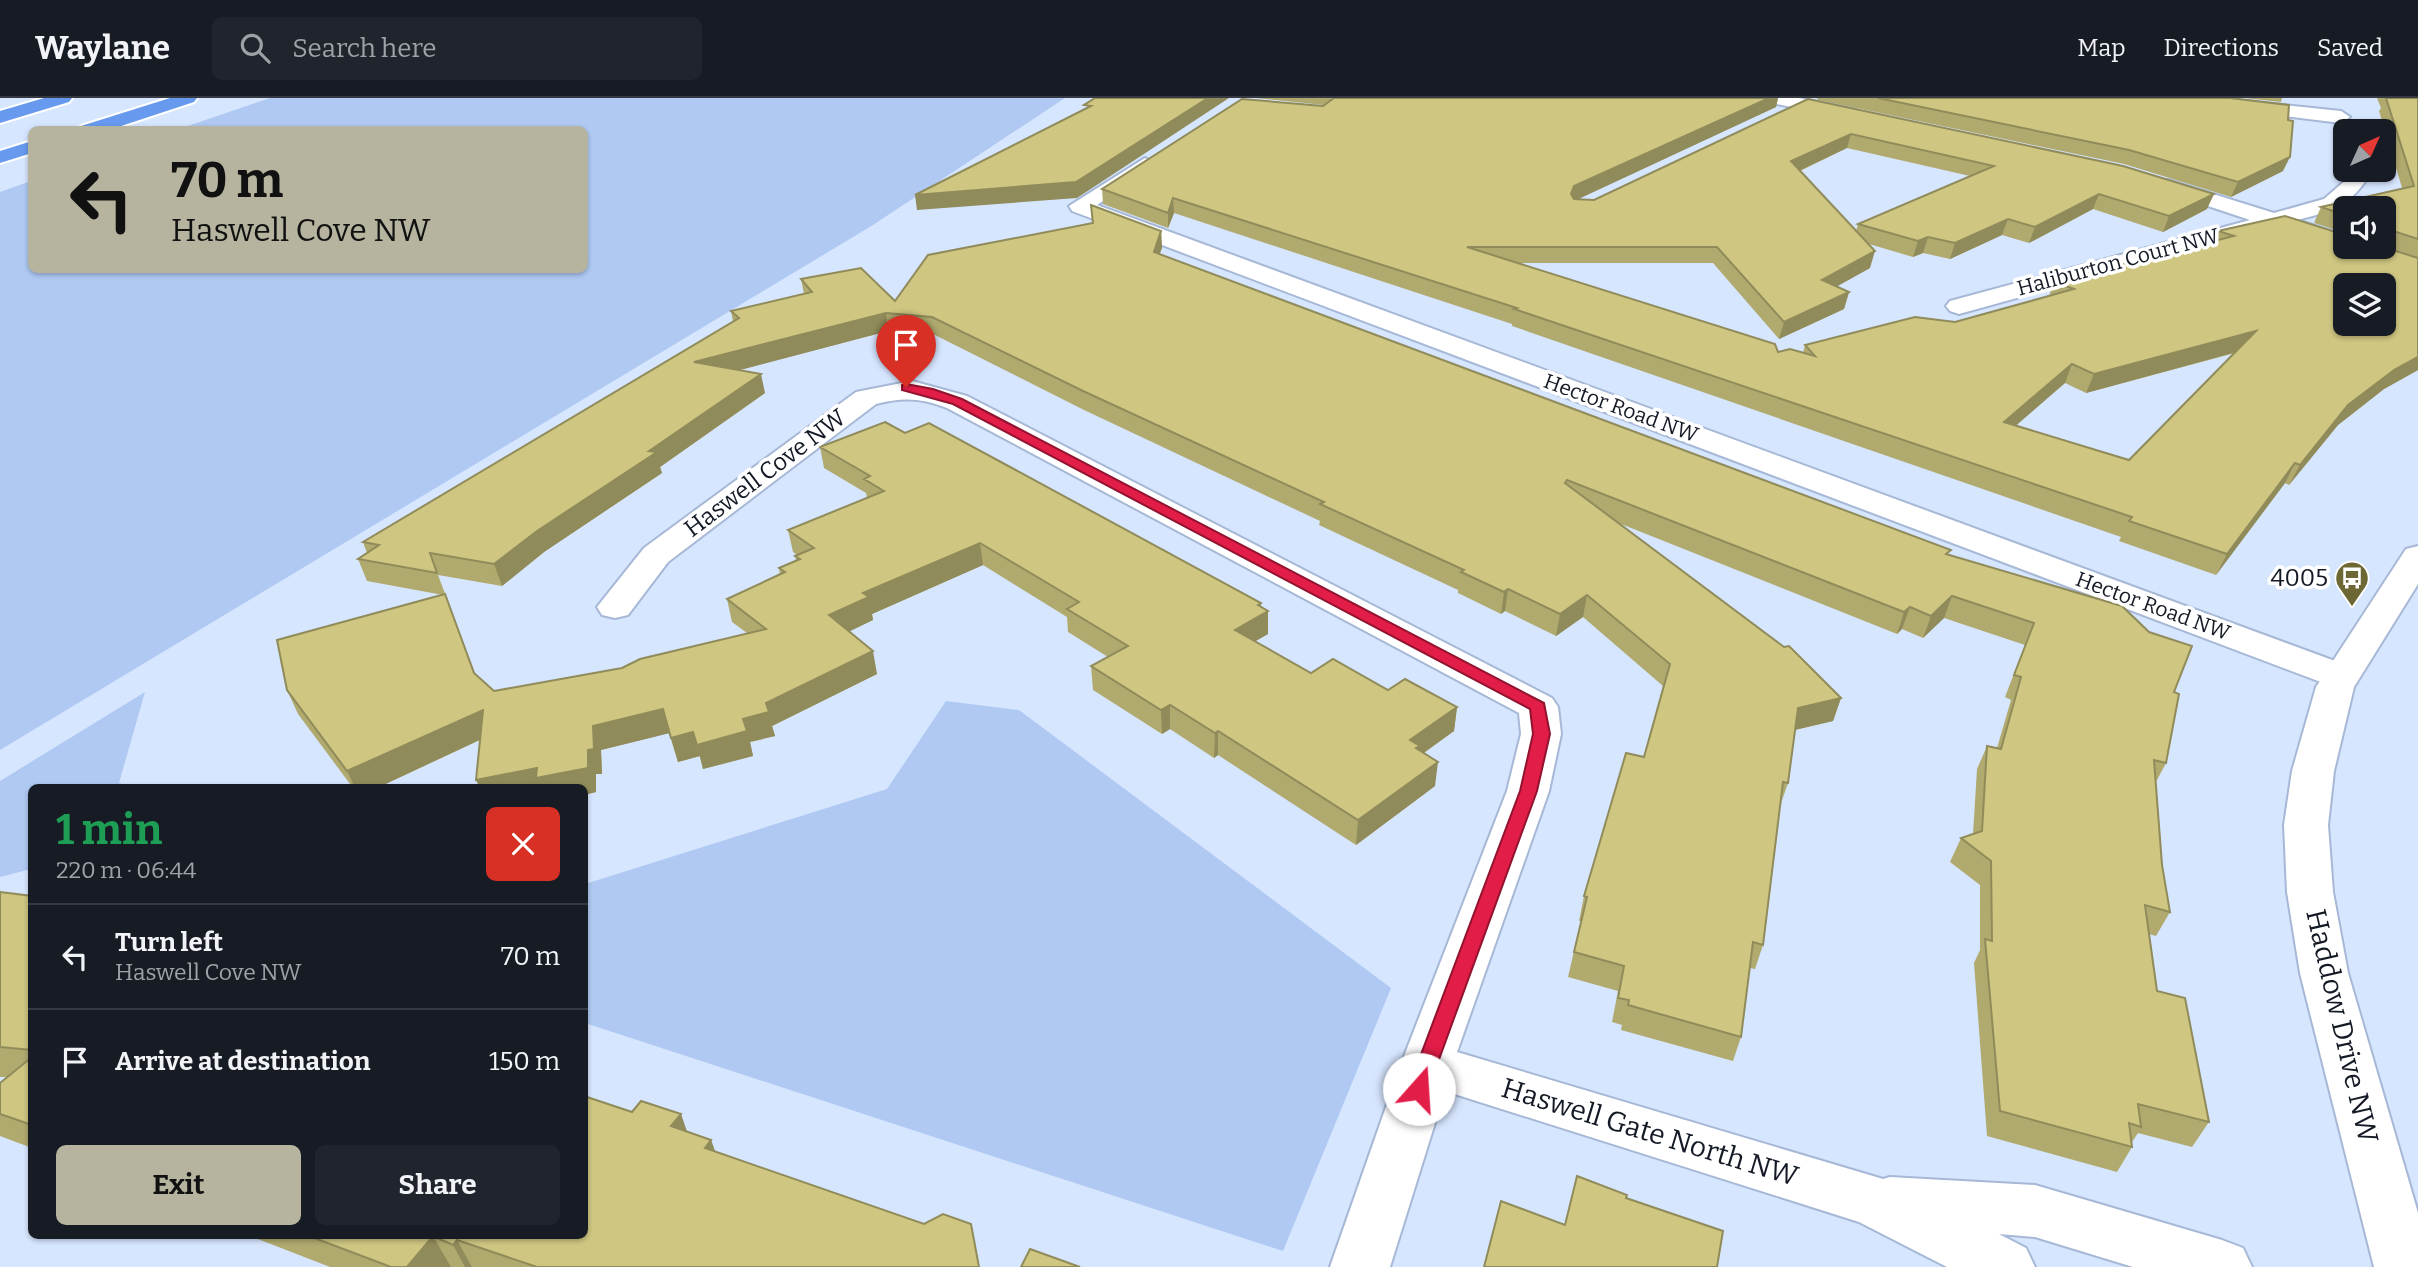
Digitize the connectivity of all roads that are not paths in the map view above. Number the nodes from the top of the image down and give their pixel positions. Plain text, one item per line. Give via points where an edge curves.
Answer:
1 (63, 98) edge
2 (188, 98) edge
3 (2335, 98) edge
4 (1808, 101) edge
5 (2216, 103) edge
6 (1775, 107) edge
7 (0, 117) edge
8 (1867, 117) edge
9 (2341, 119) edge
10 (2333, 123) edge
11 (100, 126) edge
12 (1171, 148) edge
13 (28, 149) edge
14 (0, 158) edge
15 (2136, 177) edge
16 (2355, 182) edge
17 (2277, 219) junction
18 (2333, 239) edge
19 (1959, 306) dead end
20 (2418, 556) edge
21 (615, 607) dead end
22 (2340, 676) junction
23 (1427, 1064) junction
24 (1874, 1201) junction
25 (1360, 1267) edge
26 (2005, 1267) edge
27 (2222, 1267) edge
28 (2404, 1267) edge

1 - 7 highway
2 - 11 highway
3 - 9 street
4 - 6 street
4 - 8 street
5 - 10 street
12 - 22 street, Hector Road NW via 1080,206
13 - 14 highway
15 - 17 street
16 - 17 street, Haliburton Court NW via 2332,204
17 - 18 street
17 - 19 street, Haliburton Court NW
20 - 22 street, Haddow Drive NW
21 - 23 street, Haswell Cove NW via 656,555 866,398 906,387 957,402 1538,707 1541,734 1528,791
22 - 28 street, Haddow Drive NW via 2313,771 2306,825 2310,892 2336,1024
23 - 24 street, Haswell Gate North NW
23 - 25 street
24 - 26 street, Haswell Gate North NW
24 - 27 street, Haswell Gate North NW via 2035,1211

